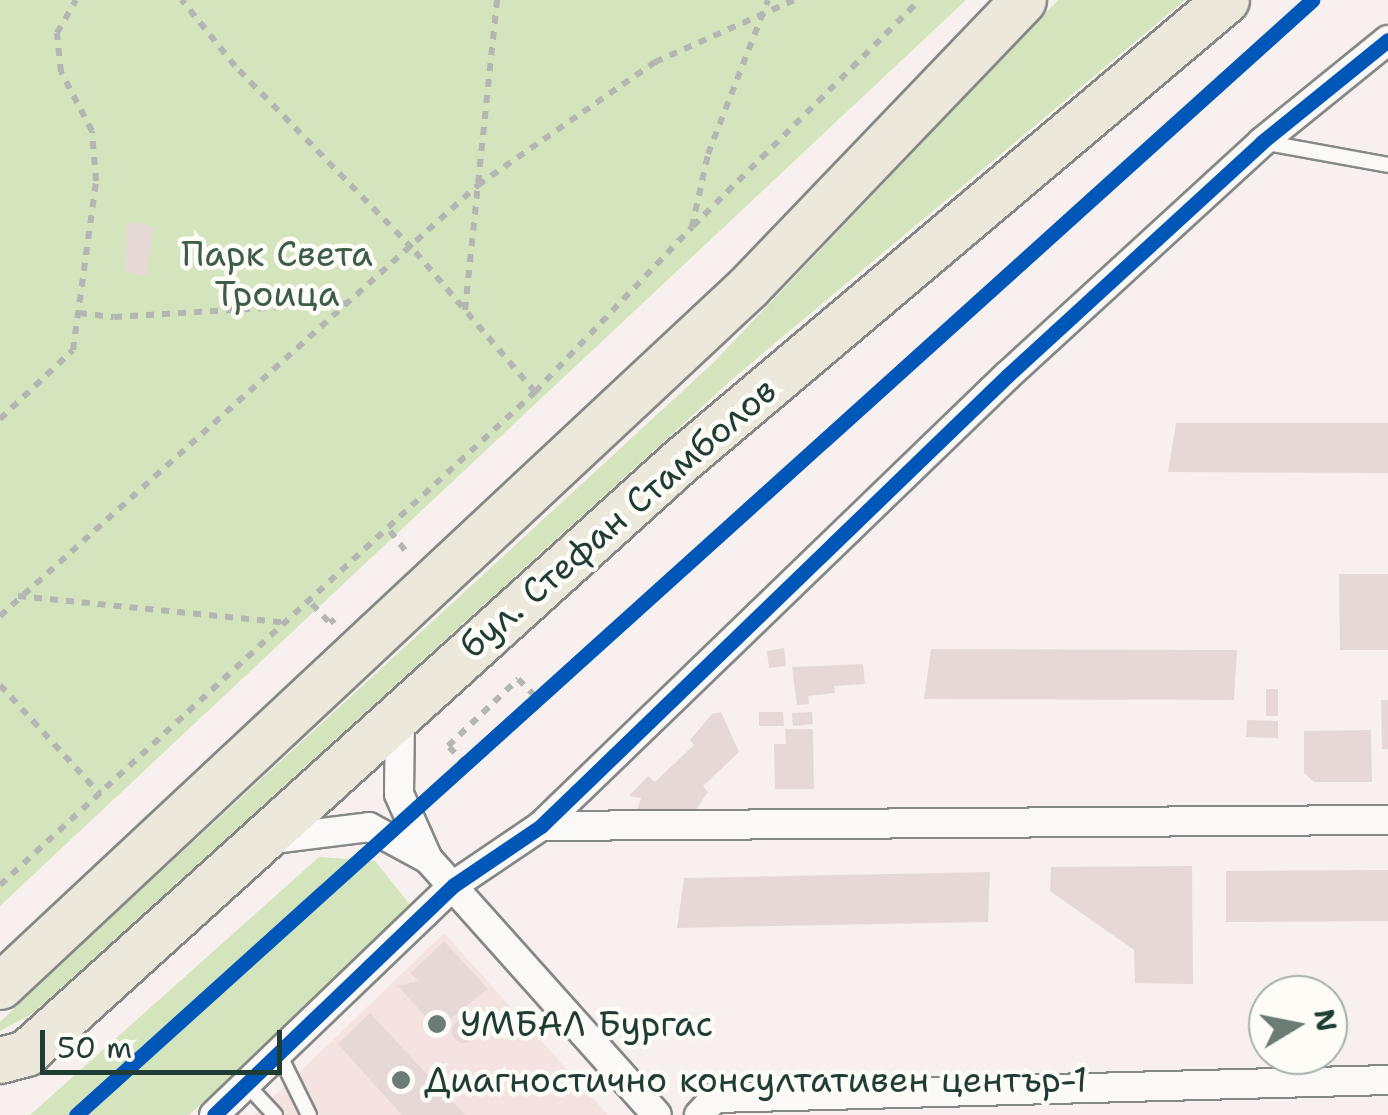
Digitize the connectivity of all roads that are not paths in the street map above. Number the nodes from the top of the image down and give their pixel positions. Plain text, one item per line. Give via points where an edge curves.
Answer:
1 (1023, 0) edge
2 (1226, 0) edge
3 (1388, 40) edge
4 (1262, 142) junction
5 (1388, 165) edge
6 (401, 710) junction
7 (1388, 820) edge
8 (541, 826) junction
9 (264, 840) junction
10 (428, 859) junction
11 (454, 885) junction
12 (0, 986) edge
13 (279, 1054) junction
14 (13, 1056) edge
15 (1388, 1080) edge
16 (247, 1085) junction
17 (214, 1115) edge
18 (275, 1115) edge
19 (309, 1115) edge
20 (656, 1115) edge
21 (699, 1115) edge

1 - 12 main road, бул. Стефан Стамболов via 748,288
2 - 6 main road, бул. Стефан Стамболов via 681,460
3 - 4 street
4 - 5 lane
4 - 8 street via 1007,376
6 - 9 main road, бул. Стефан Стамболов
6 - 10 street via 395,772
7 - 8 street
8 - 11 street
9 - 10 street via 369,827
9 - 14 main road, бул. Стефан Стамболов
10 - 11 street
11 - 13 street
11 - 20 street
13 - 16 street
13 - 19 lane
15 - 21 street via 715,1098
16 - 17 street
16 - 18 lane

